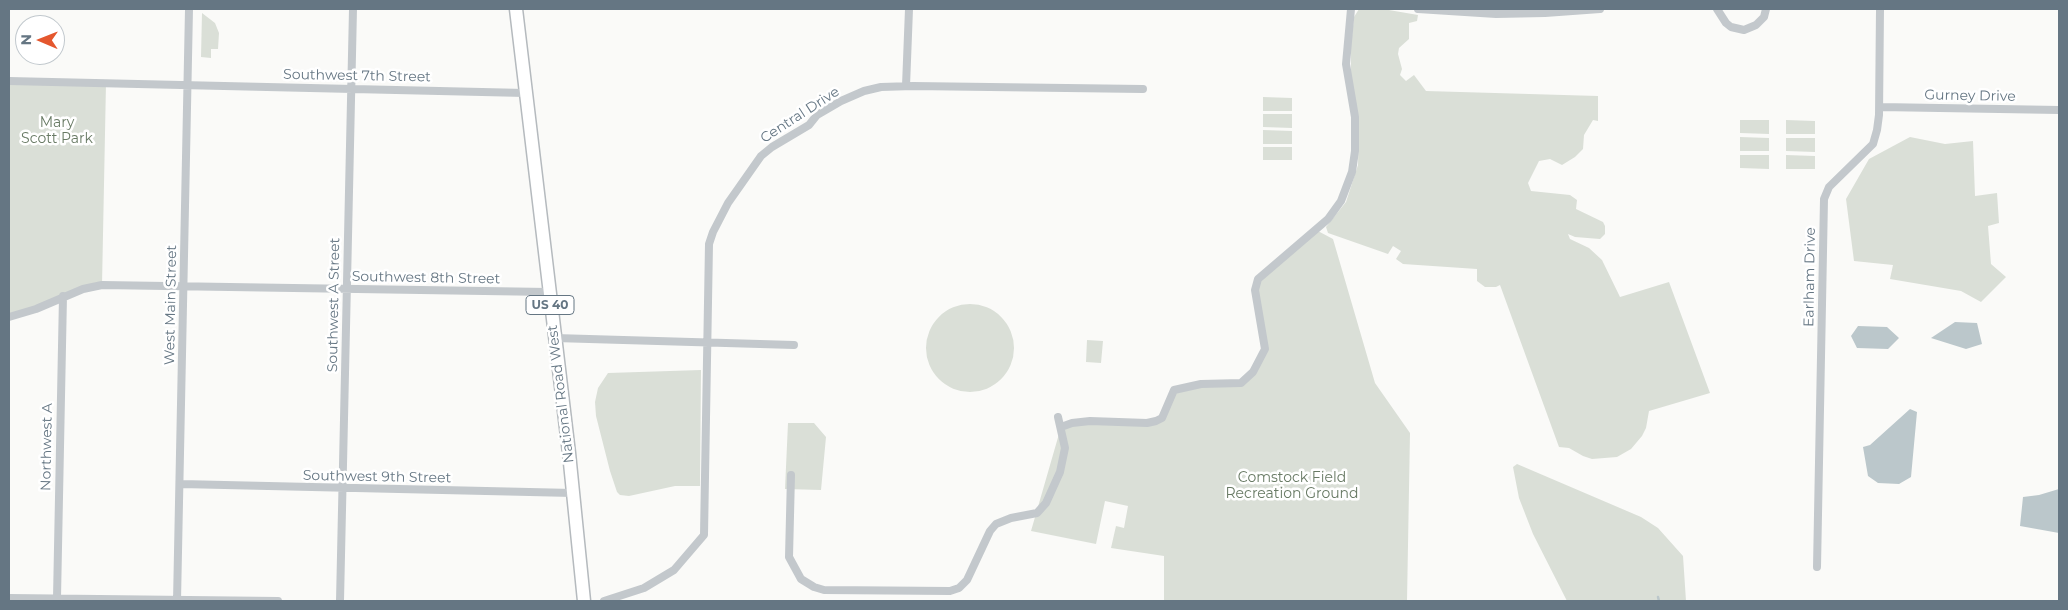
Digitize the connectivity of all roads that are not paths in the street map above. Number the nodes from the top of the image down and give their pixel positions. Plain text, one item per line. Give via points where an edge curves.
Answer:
1 (189, 9) edge
2 (353, 9) edge
3 (516, 9) edge
4 (909, 9) edge
5 (1351, 9) edge
6 (1418, 9) edge
7 (1600, 9) edge
8 (1717, 9) edge
9 (1766, 9) edge
10 (1880, 9) edge
11 (9, 81) edge
12 (188, 86) junction
13 (906, 86) junction
14 (351, 89) junction
15 (1143, 89) dead end
16 (525, 93) junction
17 (1880, 107) junction
18 (2059, 110) edge
19 (184, 287) junction
20 (347, 289) junction
21 (548, 292) junction
22 (63, 296) junction
23 (9, 317) edge
24 (555, 338) junction
25 (708, 342) junction
26 (794, 344) dead end
27 (1058, 417) dead end
28 (1061, 427) junction
29 (791, 476) dead end
30 (181, 484) junction
31 (343, 489) junction
32 (572, 493) junction
33 (1818, 566) dead end
34 (9, 598) edge
35 (57, 598) junction
36 (177, 601) edge
37 (278, 601) edge
38 (340, 601) edge
39 (584, 601) edge
40 (604, 601) edge

1 - 12 street, West Main Street
2 - 14 street, Southwest A Street
3 - 16 main road, National Road West / US 40
4 - 13 street
5 - 28 street via 1346,64 1355,117 1352,172 1342,201 1328,219 1258,279 1255,290 1265,349 1254,372 1241,382 1201,384 1174,390 1162,418 1156,421 1090,421
6 - 7 street via 1545,14
8 - 9 street via 1731,27 1744,30 1762,20
10 - 17 street, Earlham Drive
11 - 12 street, Southwest 7th Street
12 - 14 street, Southwest 7th Street
12 - 19 street, West Main Street
13 - 15 street, Central Drive
13 - 25 street, Central Drive via 881,87 841,101 761,156 728,203 709,244
14 - 16 street, Southwest 7th Street
14 - 20 street, Southwest A Street
16 - 21 main road, National Road West / US 40
17 - 18 street, Gurney Drive
17 - 33 street, Earlham Drive via 1873,144 1829,188 1824,199
19 - 20 street, Southwest 8th Street
19 - 22 street, Southwest 8th Street via 102,285
19 - 30 street, West Main Street
20 - 21 street, Southwest 8th Street
20 - 31 street, Southwest A Street
21 - 24 main road, National Road West / US 40
22 - 23 street, Southwest 8th Street
22 - 35 street, Northwest A
24 - 25 street
24 - 32 main road, National Road West / US 40
25 - 26 street
25 - 40 street, Central Drive via 704,535 674,570 644,588
27 - 28 street
28 - 29 street via 1065,448 1060,472 1046,503 1037,513 996,524 967,580 950,591 824,590 801,579 789,557
30 - 31 street, Southwest 9th Street
30 - 36 street, West Main Street
31 - 32 street, Southwest 9th Street
31 - 38 street, Southwest A Street
32 - 39 main road, National Road West / US 40
34 - 35 street
35 - 36 street
36 - 37 street

